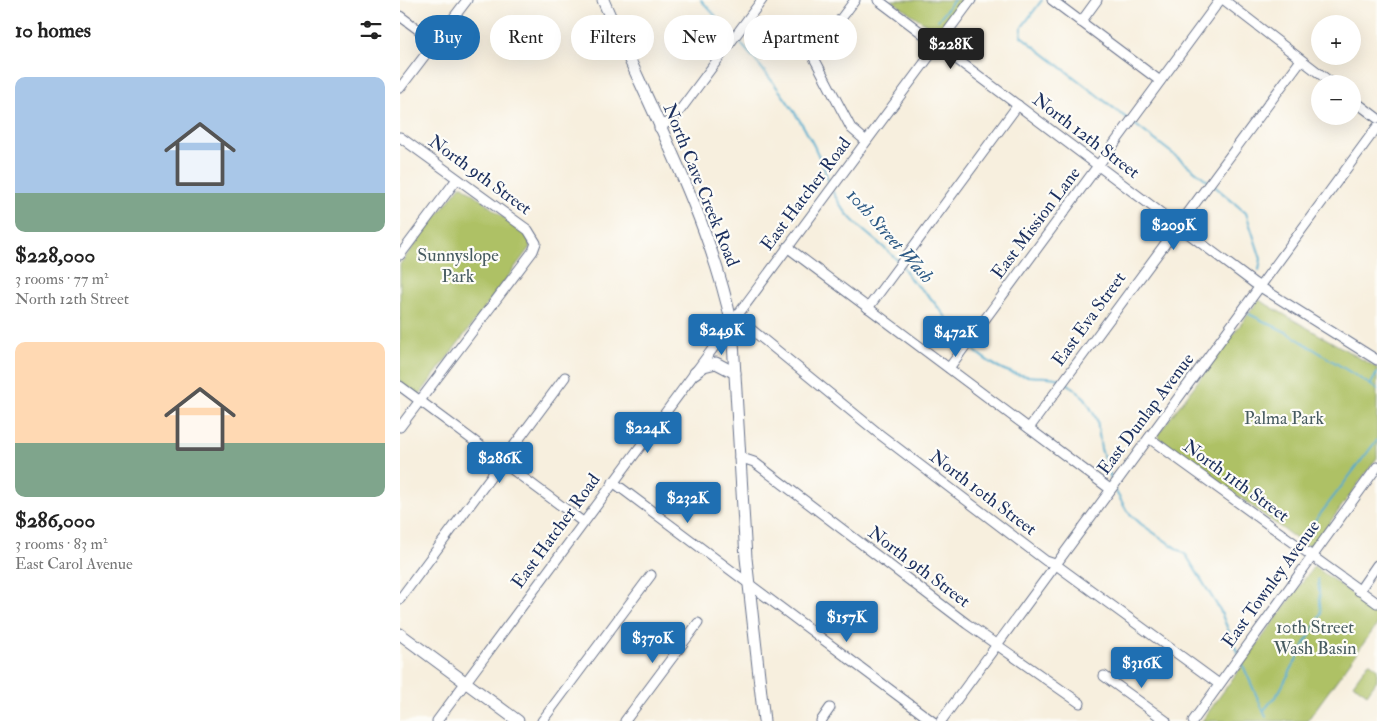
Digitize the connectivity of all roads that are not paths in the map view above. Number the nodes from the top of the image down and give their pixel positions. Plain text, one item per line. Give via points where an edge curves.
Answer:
1 (467, 0) edge
2 (603, 0) edge
3 (762, 0) edge
4 (854, 0) edge
5 (878, 0) edge
6 (971, 0) edge
7 (1052, 0) edge
8 (1097, 0) edge
9 (1222, 0) edge
10 (456, 15) edge
11 (400, 16) edge
12 (1081, 22) junction
13 (415, 27) edge
14 (937, 45) junction
15 (421, 60) edge
16 (1301, 60) junction
17 (1321, 75) edge
18 (1160, 81) junction
19 (400, 88) edge
20 (1018, 105) junction
21 (1361, 106) edge
22 (1377, 118) edge
23 (1377, 127) edge
24 (660, 128) junction
25 (400, 137) edge
26 (866, 141) junction
27 (1098, 166) junction
28 (457, 179) junction
29 (1178, 227) junction
30 (787, 247) junction
31 (400, 255) edge
32 (1260, 287) junction
33 (868, 308) junction
34 (732, 325) junction
35 (1377, 360) edge
36 (949, 368) junction
37 (695, 373) junction
38 (735, 373) junction
39 (565, 377) dead end
40 (400, 386) edge
41 (421, 401) junction
42 (400, 427) edge
43 (1029, 428) junction
44 (1149, 438) junction
45 (739, 457) junction
46 (503, 461) junction
47 (1377, 467) edge
48 (612, 482) junction
49 (1110, 489) junction
50 (583, 522) junction
51 (1312, 557) junction
52 (1055, 564) junction
53 (1377, 566) edge
54 (651, 575) dead end
55 (748, 584) junction
56 (1359, 590) junction
57 (400, 599) edge
58 (1377, 603) edge
59 (698, 623) dead end
60 (400, 634) edge
61 (996, 644) junction
62 (1104, 676) dead end
63 (465, 682) junction
64 (1219, 684) junction
65 (1080, 703) dead end
66 (830, 708) dead end
67 (437, 721) edge
68 (518, 721) edge
69 (542, 721) edge
70 (625, 721) edge
71 (764, 721) edge
72 (821, 721) edge
73 (932, 721) edge
74 (941, 721) edge
75 (1166, 721) edge
76 (1192, 721) edge

1 - 10 street
2 - 24 main road, North Cave Creek Road
3 - 24 street via 674,117
4 - 26 street via 814,56 851,128
5 - 14 street, North 12th Street
6 - 14 street, East Hatcher Road
7 - 12 street
8 - 12 street
9 - 16 street
9 - 18 street, East Mission Lane
11 - 13 street
12 - 18 street
14 - 20 street, North 12th Street
14 - 26 street, East Hatcher Road
15 - 19 street
16 - 17 street
16 - 29 street, East Eva Street
18 - 27 street, East Mission Lane
20 - 27 street, North 12th Street
20 - 33 street
21 - 22 street
23 - 32 street, East Dunlap Avenue
24 - 34 main road, North Cave Creek Road via 712,249
25 - 28 street, North 9th Street
26 - 30 street, East Hatcher Road
27 - 29 street, North 12th Street
27 - 36 street, East Mission Lane
28 - 31 street
28 - 41 street, North 9th Street via 528,230 536,243
29 - 32 street, North 12th Street
29 - 43 street, East Eva Street
30 - 33 street
30 - 34 street, East Hatcher Road
32 - 35 street, North 12th Street
32 - 44 street, East Dunlap Avenue
33 - 36 street
34 - 37 street, East Hatcher Road
34 - 38 main road, North Cave Creek Road
34 - 52 street, North 10th Street via 752,330 878,433 1046,561
36 - 43 street
37 - 38 main road via 716,363
37 - 48 street, East Hatcher Road
38 - 45 main road, North Cave Creek Road
39 - 46 street
40 - 41 street
41 - 42 street
41 - 46 street
43 - 49 street
44 - 49 street, East Dunlap Avenue
44 - 51 street, North 11th Street
45 - 55 main road, North Cave Creek Road
45 - 61 street, North 9th Street via 754,462
46 - 50 street
46 - 57 street
47 - 51 street, East Townley Avenue
48 - 50 street, East Hatcher Road
48 - 55 street
49 - 52 street, East Dunlap Avenue
50 - 63 street, East Hatcher Road
51 - 56 street, North 11th Street
51 - 64 street, East Townley Avenue
52 - 61 street, East Dunlap Avenue
52 - 64 street, North 10th Street
53 - 56 street
54 - 69 street
55 - 71 main road, North Cave Creek Road
55 - 73 street
56 - 58 street, North 11th Street
59 - 70 street
60 - 63 main road
61 - 65 street, North 9th Street
61 - 74 street, East Dunlap Avenue
62 - 75 street
63 - 67 street, East Hatcher Road
63 - 68 main road
64 - 76 street, East Townley Avenue
66 - 72 street

